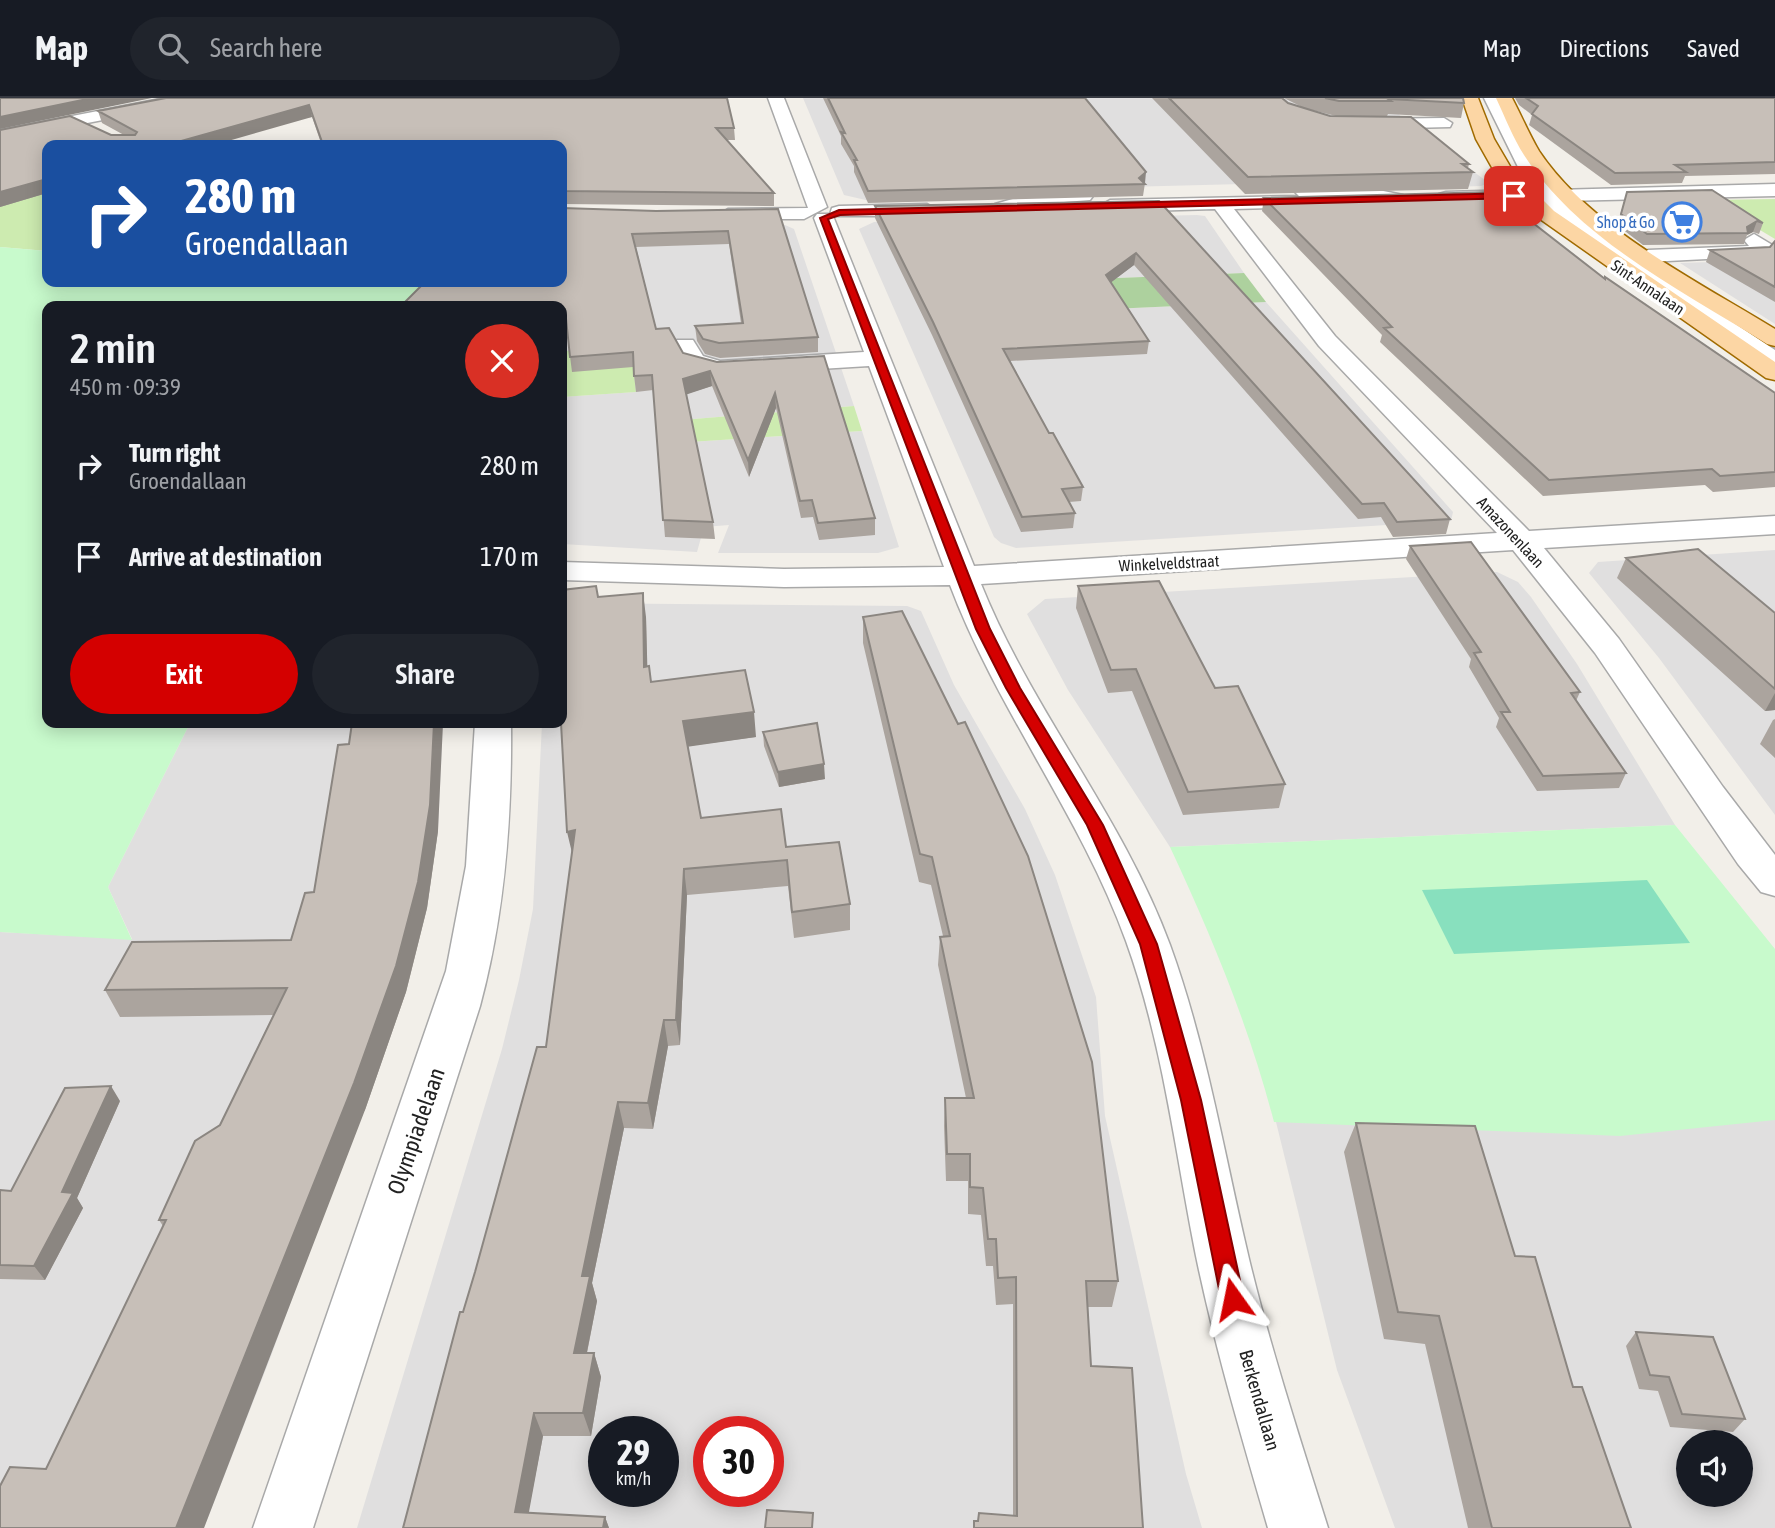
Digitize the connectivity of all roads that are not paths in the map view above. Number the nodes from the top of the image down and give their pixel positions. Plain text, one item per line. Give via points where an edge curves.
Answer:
1 (190, 98) edge
2 (776, 98) edge
3 (1470, 98) edge
4 (1492, 98) edge
5 (1504, 98) edge
6 (1412, 107) edge
7 (78, 120) junction
8 (1444, 123) junction
9 (1354, 124) edge
10 (1481, 126) junction
11 (102, 133) edge
12 (0, 135) edge
13 (1540, 188) junction
14 (1775, 190) edge
15 (1682, 192) junction
16 (1567, 194) junction
17 (1211, 200) junction
18 (1708, 208) edge
19 (950, 209) edge
20 (976, 209) edge
21 (821, 213) junction
22 (705, 215) edge
23 (1754, 240) dead end
24 (1647, 256) junction
25 (1775, 339) edge
26 (685, 345) dead end
27 (878, 358) junction
28 (1775, 361) edge
29 (1775, 373) edge
30 (1775, 525) edge
31 (1522, 542) junction
32 (567, 570) edge
33 (962, 576) junction
34 (493, 728) edge
35 (1775, 882) edge
36 (283, 1528) edge
37 (1298, 1528) edge

1 - 7 street
2 - 21 street, Berkendallaan
3 - 10 main road, Sint-Annalaan
4 - 13 street
5 - 13 main road, Sint-Annalaan via 1533,155
6 - 8 street
7 - 11 street
7 - 12 street
8 - 9 street
8 - 10 street
10 - 13 main road, Sint-Annalaan via 1491,153
13 - 16 main road, Sint-Annalaan
13 - 17 street via 1396,199
13 - 28 street, Sint-Annalaan via 1601,244
13 - 29 main road, Sint-Annalaan via 1586,245
14 - 15 street
15 - 16 street
15 - 18 street
16 - 24 main road, Sint-Annalaan
17 - 20 street
17 - 31 street, Amazonenlaan via 1327,341
19 - 21 street
21 - 22 street
21 - 27 street, Berkendallaan
23 - 24 street via 1765,246 1758,253
24 - 25 main road, Sint-Annalaan
26 - 27 street via 694,361 719,368
27 - 33 street, Berkendallaan
30 - 31 street, Winkelveldstraat
31 - 33 street, Winkelveldstraat
31 - 35 street, Amazonenlaan via 1607,646 1694,776
32 - 33 street, Winkelveldstraat via 784,578
33 - 37 street, Berkendallaan via 1013,688 1109,852 1148,944 1191,1100 1233,1299
34 - 36 street, Olympiadelaan via 490,828 474,950

